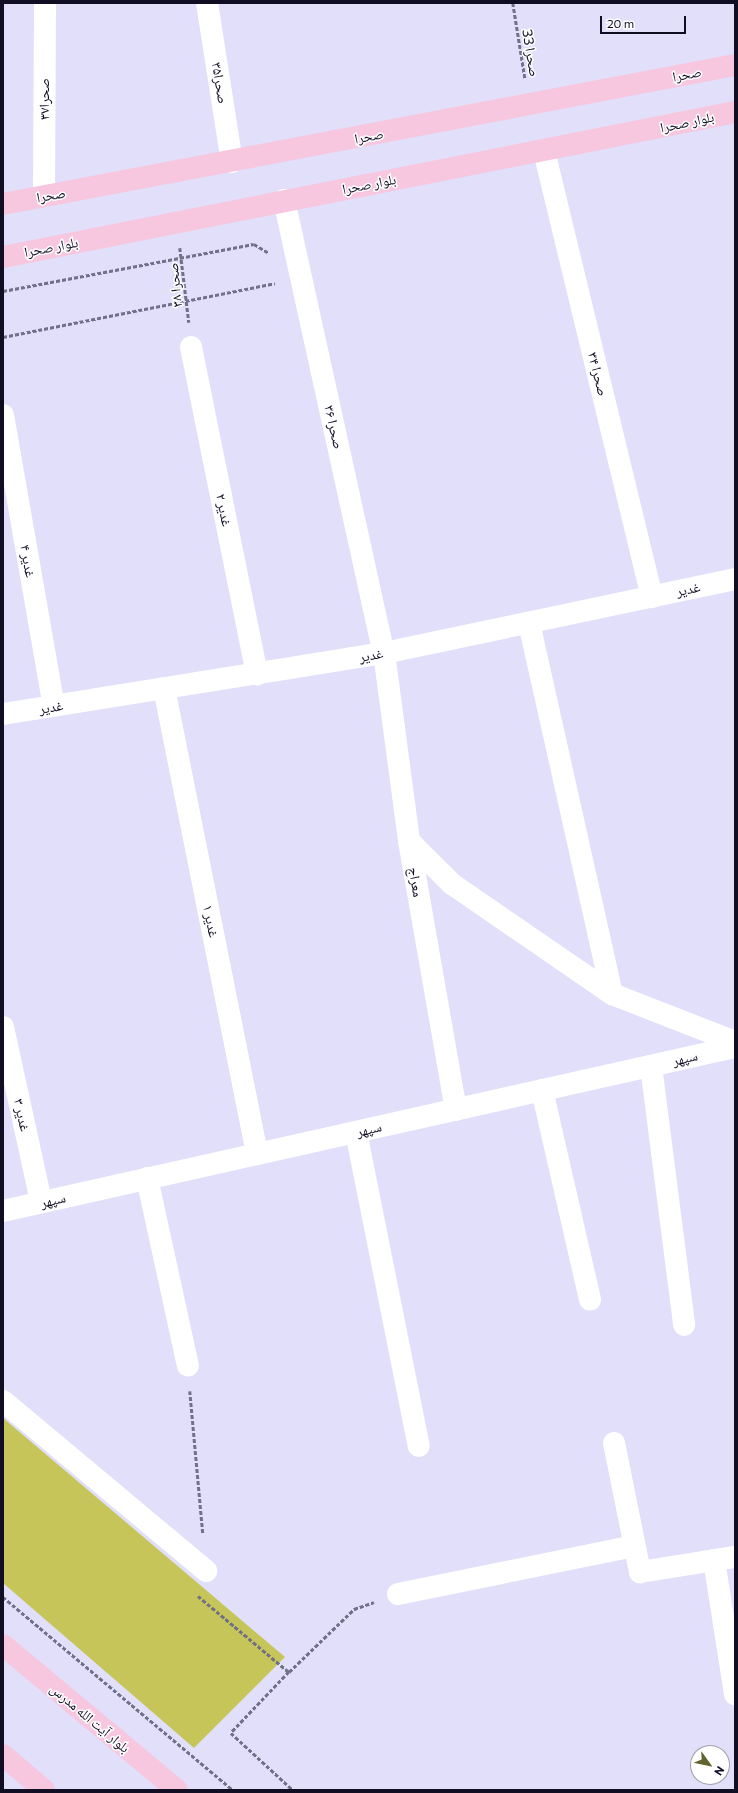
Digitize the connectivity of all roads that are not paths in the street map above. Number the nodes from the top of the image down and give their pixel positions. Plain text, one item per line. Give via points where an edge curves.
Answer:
1 (45, 3) edge
2 (207, 3) edge
3 (735, 65) edge
4 (735, 112) edge
5 (544, 151) junction
6 (232, 162) junction
7 (44, 196) junction
8 (284, 200) junction
9 (3, 204) edge
10 (3, 257) edge
11 (191, 347) road end
12 (3, 415) edge
13 (735, 579) edge
14 (652, 597) junction
15 (529, 623) junction
16 (384, 653) junction
17 (257, 674) junction
18 (164, 688) junction
19 (54, 706) junction
20 (3, 714) edge
21 (409, 841) junction
22 (612, 994) junction
23 (3, 1028) edge
24 (735, 1042) edge
25 (735, 1047) edge
26 (651, 1066) junction
27 (542, 1090) junction
28 (456, 1110) junction
29 (356, 1132) junction
30 (257, 1154) junction
31 (148, 1178) junction
32 (41, 1202) junction
33 (3, 1211) edge
34 (590, 1300) dead end
35 (684, 1325) dead end
36 (188, 1366) road end
37 (3, 1401) edge
38 (614, 1442) dead end
39 (418, 1446) dead end
40 (634, 1546) junction
41 (724, 1558) edge
42 (206, 1571) road end
43 (398, 1594) road end
44 (3, 1645) edge
45 (735, 1694) edge
46 (3, 1755) edge
47 (44, 1790) edge
48 (177, 1790) edge

1 - 7 street, صحرا۳۷
2 - 6 street, صحرا۳۵
3 - 6 main road, صحرا
4 - 5 main road, بلوار صحرا
5 - 8 main road, بلوار صحرا
5 - 14 street, صحرا ۳۴
6 - 7 main road, صحرا
7 - 9 main road, صحرا
8 - 10 main road, بلوار صحرا
8 - 16 street, صحرا ۳۶
11 - 17 street, غدیر ۲
12 - 19 street, غدیر ۴
13 - 14 street, غدیر
14 - 15 street, غدیر
15 - 16 street, غدیر
15 - 22 street
16 - 17 street, غدیر
16 - 21 street, معراج
17 - 18 street, غدیر
18 - 19 street, غدیر
18 - 30 street, غدیر ۱
19 - 20 street, غدیر
21 - 22 street via 452,884
21 - 28 street, معراج
22 - 24 street
23 - 32 street, غدیر ۳
25 - 26 street, سپهر
26 - 27 street, سپهر
26 - 35 street
27 - 28 street, سپهر
27 - 34 street
28 - 29 street, سپهر
29 - 30 street, سپهر
29 - 39 street
30 - 31 street, سپهر
31 - 32 street, سپهر
31 - 36 street
32 - 33 street, سپهر
37 - 42 street
38 - 40 street
40 - 41 street via 640,1572
40 - 43 street
41 - 45 street
44 - 48 main road, بلوار آیت الله مدرس
46 - 47 main road

